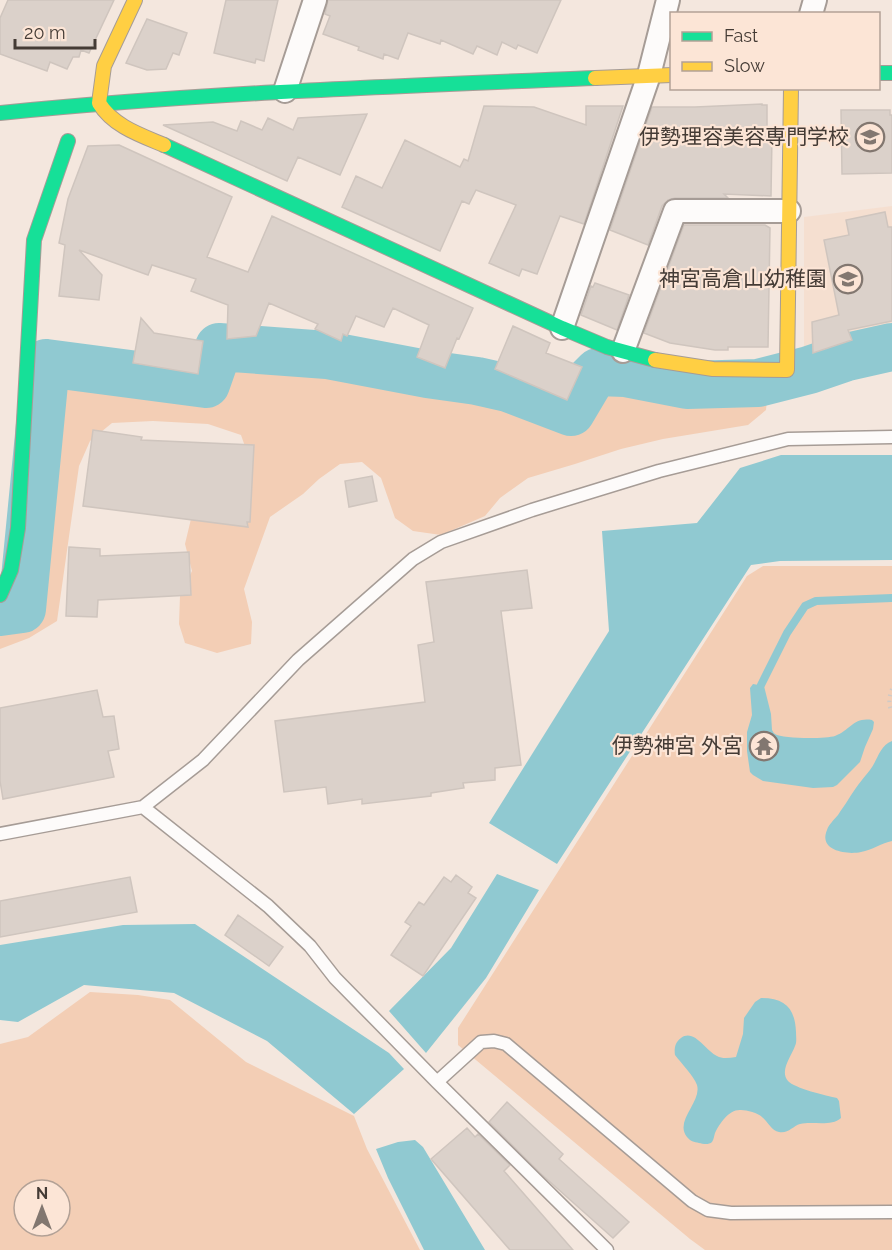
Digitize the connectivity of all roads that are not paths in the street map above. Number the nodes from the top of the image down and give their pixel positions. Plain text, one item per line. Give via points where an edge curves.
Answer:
1 (135, 0) edge
2 (315, 0) edge
3 (668, 0) edge
4 (660, 75) edge
5 (791, 90) edge
6 (285, 91) junction
7 (99, 103) junction
8 (0, 113) edge
9 (68, 141) dead end
10 (789, 211) junction
11 (562, 328) junction
12 (623, 351) junction
13 (892, 437) edge
14 (0, 595) edge
15 (143, 807) junction
16 (0, 834) edge
17 (437, 1082) junction
18 (892, 1212) edge
19 (607, 1250) edge

1 - 7 street via 104,66
2 - 6 street
3 - 4 street
4 - 6 street
4 - 11 street
5 - 10 street
6 - 7 street
7 - 8 street
7 - 11 street via 106,114 128,129
9 - 14 street via 34,240 18,528 11,570
10 - 12 street via 675,211
10 - 12 street via 787,370 713,369
11 - 12 street
13 - 15 lane via 788,439 659,471 441,542 412,559 298,660 203,760
15 - 16 lane
15 - 17 lane via 268,906
17 - 18 lane via 481,1042 506,1044 692,1201 708,1210
17 - 19 lane

